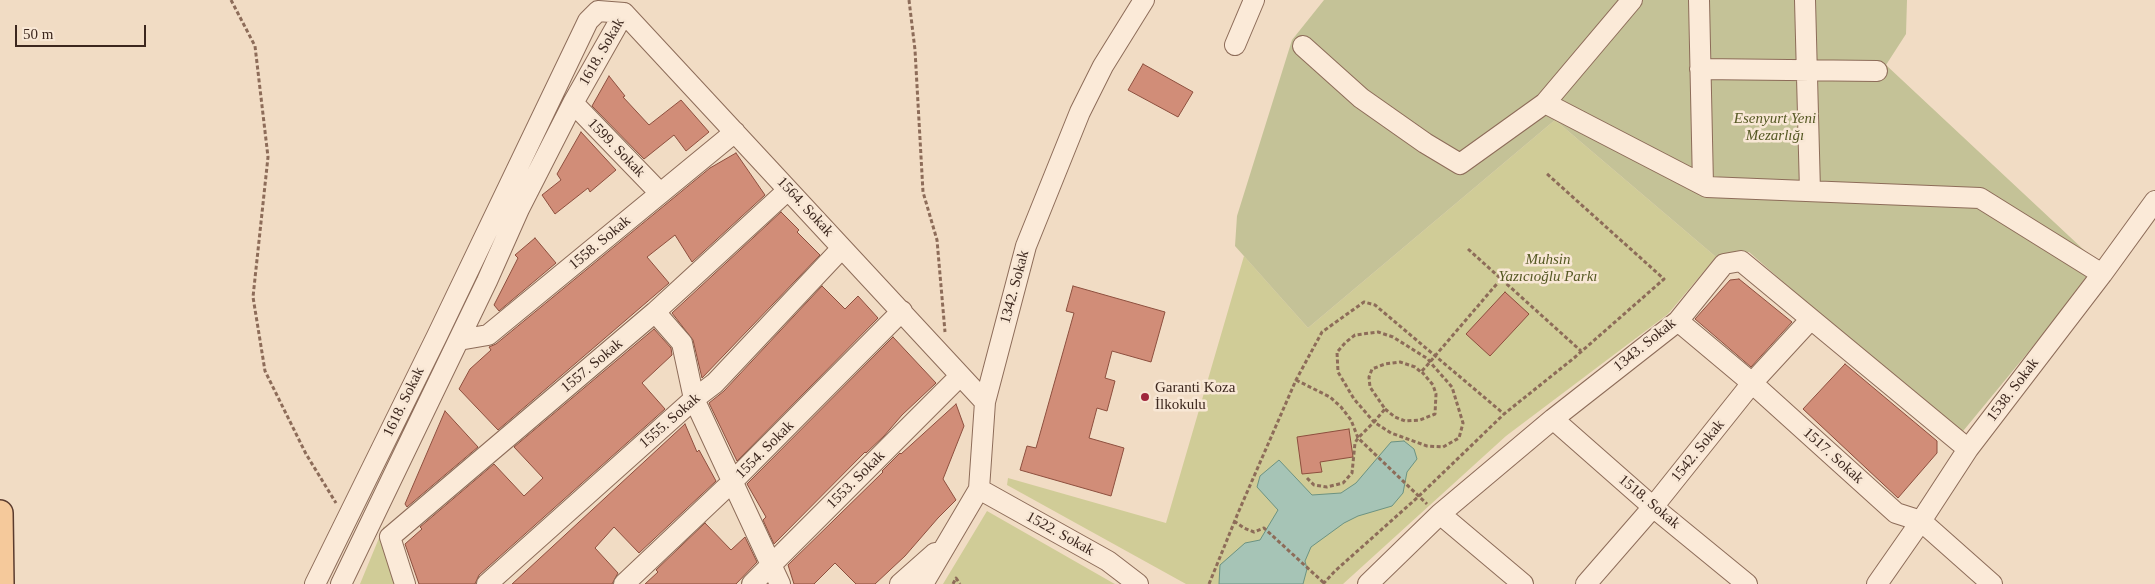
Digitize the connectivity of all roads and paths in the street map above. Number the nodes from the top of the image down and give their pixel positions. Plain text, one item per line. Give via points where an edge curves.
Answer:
1 (231, 0) edge
2 (909, 0) edge
3 (1144, 0) edge
4 (1254, 0) edge
5 (1632, 0) edge
6 (1699, 0) edge
7 (1805, 0) edge
8 (624, 13) junction
9 (1235, 45) dead end
10 (1303, 46) dead end
11 (1700, 69) junction
12 (1807, 70) junction
13 (1877, 71) dead end
14 (573, 103) junction
15 (1546, 103) junction
16 (735, 132) junction
17 (1546, 173) dead end
18 (1703, 185) junction
19 (788, 190) junction
20 (1810, 191) junction
21 (660, 193) junction
22 (2155, 201) edge
23 (842, 248) junction
24 (1468, 249) dead end
25 (2102, 274) junction
26 (1501, 279) junction
27 (902, 311) junction
28 (656, 312) junction
29 (1811, 319) junction
30 (1678, 321) junction
31 (946, 337) dead end
32 (459, 340) junction
33 (1581, 352) junction
34 (1435, 356) junction
35 (1430, 362) junction
36 (1421, 372) junction
37 (960, 376) junction
38 (1296, 380) junction
39 (1752, 383) junction
40 (694, 400) junction
41 (985, 402) junction
42 (1385, 409) junction
43 (1504, 414) junction
44 (1553, 418) junction
45 (1374, 422) junction
46 (1358, 438) junction
47 (1968, 449) junction
48 (1307, 478) dead end
49 (734, 481) junction
50 (979, 489) junction
51 (1418, 497) junction
52 (1653, 507) junction
53 (0, 513) edge
54 (350, 514) junction
55 (1440, 514) junction
56 (1234, 521) junction
57 (1922, 521) junction
58 (947, 542) junction
59 (772, 563) junction
60 (1324, 583) edge
61 (1, 584) edge
62 (315, 584) edge
63 (341, 584) edge
64 (405, 584) edge
65 (487, 584) edge
66 (624, 584) edge
67 (752, 584) edge
68 (780, 584) edge
69 (900, 584) edge
70 (923, 584) edge
71 (953, 584) edge
72 (960, 584) edge
73 (1138, 584) edge
74 (1209, 584) edge
75 (1368, 584) edge
76 (1523, 584) edge
77 (1586, 584) edge
78 (1747, 584) edge
79 (1877, 584) edge
80 (1992, 584) edge

1 - 54 path via 255,46 268,157 253,297 265,371 333,500
2 - 31 path via 923,192 937,240
3 - 41 street, 1342. Sokak via 1103,66 1080,112 1030,237
4 - 9 street
5 - 15 street
6 - 11 street
7 - 12 street
8 - 14 street, 1618. Sokak
8 - 16 street, 1564. Sokak
8 - 54 street, 1618. Sokak via 598,11 588,21
10 - 15 street via 1361,98 1460,164
11 - 12 street
11 - 18 street
12 - 13 street
12 - 20 street
14 - 21 street, 1599. Sokak
14 - 32 street, 1618. Sokak via 519,209
15 - 18 street
16 - 19 street, 1564. Sokak
16 - 21 street, 1558. Sokak
17 - 33 path via 1664,279
18 - 20 street
19 - 23 street, 1564. Sokak
19 - 28 street, 1557. Sokak
20 - 25 street via 1980,198
21 - 32 street, 1558. Sokak via 488,335
22 - 25 street, 1538. Sokak
23 - 27 street, 1564. Sokak
23 - 40 street, 1555. Sokak via 715,383
24 - 26 path
25 - 47 street, 1538. Sokak
26 - 33 path
26 - 34 path
27 - 37 street, 1564. Sokak
27 - 49 street, 1554. Sokak
28 - 40 street via 682,343
28 - 64 street, 1557. Sokak via 390,536
29 - 30 street, 1343. Sokak via 1741,261 1724,264
29 - 39 street, 1542. Sokak
29 - 47 street, 1343. Sokak
30 - 39 street, 1517. Sokak
30 - 44 street, 1343. Sokak
32 - 63 street, 1618. Sokak
33 - 43 path
34 - 35 path
34 - 38 path via 1375,305 1364,302 1322,332
34 - 43 path
35 - 36 path
35 - 45 path via 1452,387 1463,423 1459,438 1443,447 1427,446 1391,433
35 - 45 path via 1413,348 1378,332 1355,335 1346,342 1337,352 1338,372 1354,399
36 - 42 path via 1400,362 1372,369 1370,388
36 - 42 path via 1436,394 1435,414 1405,421
37 - 41 street, 1564. Sokak
37 - 59 street, 1553. Sokak
38 - 46 path via 1330,397 1351,420
38 - 56 path
39 - 52 street, 1542. Sokak
39 - 57 street, 1517. Sokak via 1896,512
40 - 49 street
40 - 65 street, 1555. Sokak
41 - 50 street, 1342. Sokak
42 - 45 path
43 - 51 path
44 - 52 street, 1518. Sokak
44 - 55 street, 1343. Sokak
45 - 46 path
46 - 48 path via 1352,473 1343,483 1327,487 1314,485
46 - 51 path
47 - 57 street, 1538. Sokak
49 - 59 street
49 - 66 street, 1554. Sokak
50 - 58 street, 1342. Sokak
50 - 73 street, 1522. Sokak via 1108,560
51 - 55 path
51 - 60 path
52 - 77 street, 1542. Sokak
52 - 78 street, 1518. Sokak
53 - 61 main road
54 - 62 street, 1618. Sokak
55 - 75 street, 1343. Sokak
55 - 76 street
56 - 60 path via 1254,532 1264,528
56 - 74 path
57 - 79 street, 1538. Sokak
57 - 80 street, 1517. Sokak
58 - 69 street
58 - 70 street, 1342. Sokak
59 - 67 street, 1553. Sokak
59 - 68 street
71 - 72 path via 956,578

